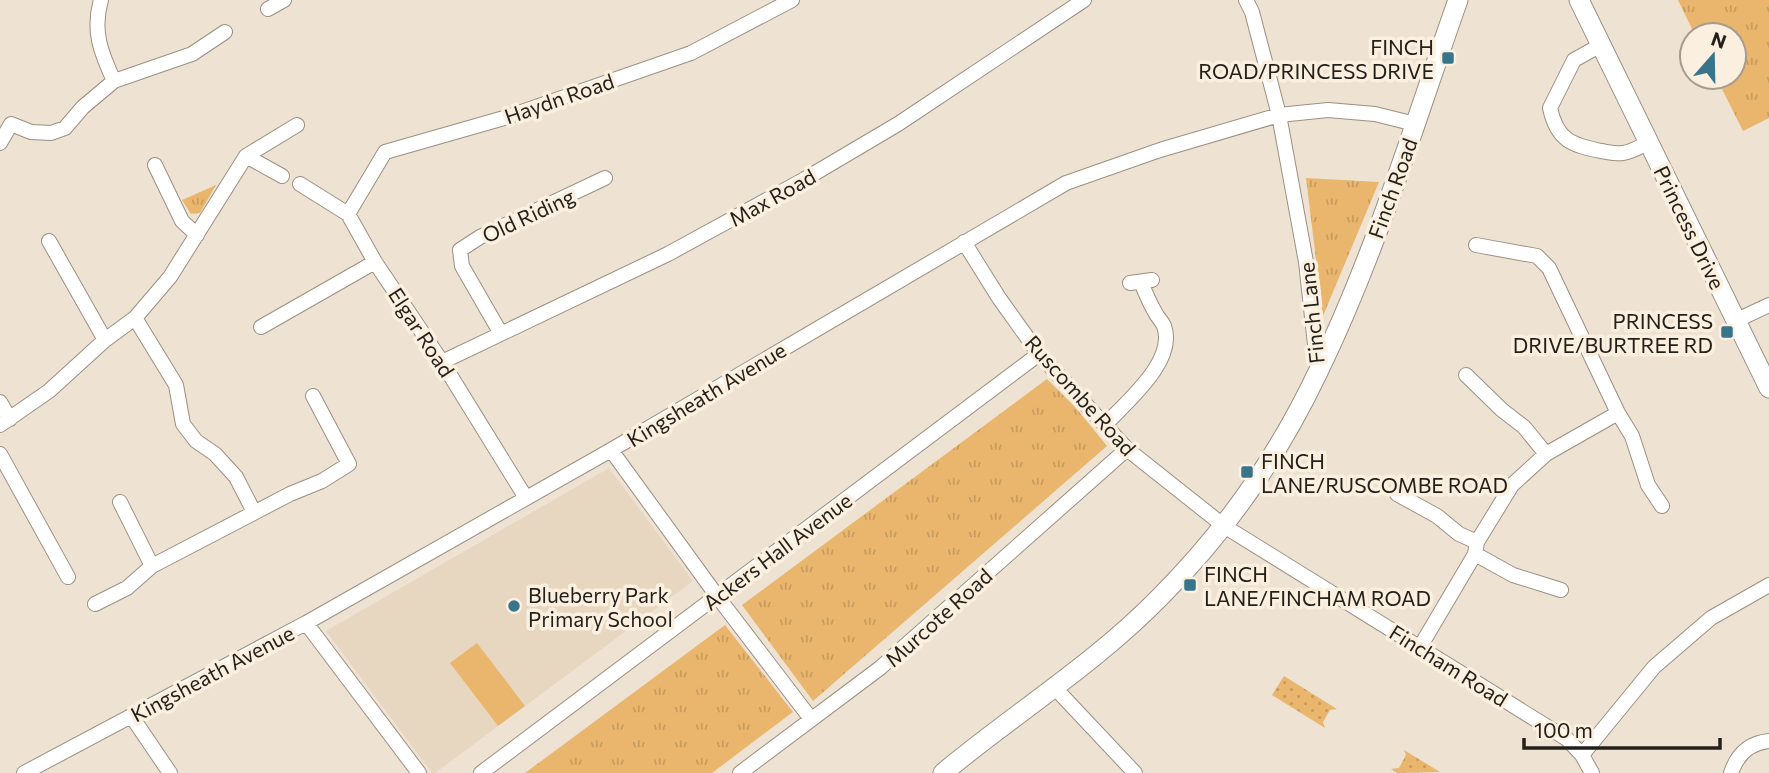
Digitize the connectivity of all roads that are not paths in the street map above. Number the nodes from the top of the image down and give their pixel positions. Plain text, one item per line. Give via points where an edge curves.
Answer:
1 (100, 0) edge
2 (284, 0) edge
3 (792, 0) edge
4 (1084, 0) edge
5 (1246, 0) edge
6 (1458, 0) edge
7 (1579, 0) edge
8 (268, 9) dead end
9 (225, 32) dead end
10 (1601, 45) junction
11 (114, 81) junction
12 (1279, 114) junction
13 (5, 121) edge
14 (297, 124) dead end
15 (1415, 124) junction
16 (1649, 142) junction
17 (0, 143) edge
18 (246, 156) junction
19 (155, 165) dead end
20 (282, 176) dead end
21 (606, 178) dead end
22 (300, 184) dead end
23 (348, 214) junction
24 (197, 236) junction
25 (49, 241) dead end
26 (964, 242) junction
27 (1476, 245) dead end
28 (375, 262) junction
29 (1141, 282) dead end
30 (1769, 305) edge
31 (135, 318) junction
32 (1735, 321) junction
33 (261, 327) dead end
34 (500, 332) junction
35 (105, 340) junction
36 (1039, 354) junction
37 (442, 362) junction
38 (1318, 373) junction
39 (1466, 375) dead end
40 (1769, 388) edge
41 (313, 396) dead end
42 (0, 402) edge
43 (1618, 413) junction
44 (5, 422) edge
45 (1105, 425) junction
46 (1126, 449) junction
47 (611, 450) junction
48 (0, 454) edge
49 (1546, 454) junction
50 (1398, 494) dead end
51 (526, 498) junction
52 (120, 502) dead end
53 (1662, 506) dead end
54 (254, 512) junction
55 (1224, 526) junction
56 (1476, 548) junction
57 (152, 566) junction
58 (68, 577) dead end
59 (1769, 585) edge
60 (1562, 590) dead end
61 (717, 596) junction
62 (95, 604) dead end
63 (306, 623) junction
64 (1420, 647) junction
65 (1055, 688) junction
66 (132, 717) junction
67 (811, 719) junction
68 (1769, 741) edge
69 (1582, 755) junction
70 (1716, 766) dead end
71 (1731, 772) edge
72 (24, 773) edge
73 (170, 773) edge
74 (419, 773) edge
75 (481, 773) edge
76 (740, 773) edge
77 (943, 773) edge
78 (1135, 773) edge
79 (1592, 773) edge

1 - 11 street via 96,17 100,51
2 - 8 street
3 - 23 street, Haydn Road via 691,53 505,118 385,152
4 - 34 street, Max Road via 898,124 805,179 668,254
5 - 12 street, Finch Lane
6 - 15 street, Finch Road
7 - 10 street, Princess Drive
9 - 11 street via 192,54
10 - 16 street, Princess Drive
10 - 16 street, Princess Drive via 1571,64 1550,108 1558,128 1573,144 1613,153
11 - 13 street via 65,128 31,132
12 - 15 street, Kingsheath Avenue via 1328,110 1375,114
12 - 26 street, Kingsheath Avenue via 1066,183
12 - 38 street, Finch Lane via 1306,262
13 - 17 street
14 - 18 street
15 - 38 street, Finch Road via 1355,288
16 - 32 street, Princess Drive
18 - 20 street
18 - 24 street
19 - 24 street via 182,221
21 - 34 street, Old Riding via 460,250 462,267
22 - 23 street, Elgar Road
23 - 28 street, Elgar Road
24 - 31 street
25 - 35 street
26 - 36 street, Ruscombe Road
26 - 47 street, Kingsheath Avenue
27 - 43 street via 1537,256 1549,268
28 - 33 street
28 - 37 street, Elgar Road
29 - 45 street via 1164,323 1164,354 1150,377
30 - 32 street
31 - 35 street
31 - 54 street via 176,384 183,424 236,477
32 - 40 street, Princess Drive
34 - 37 street, Max Road
35 - 44 street via 49,391
36 - 45 street, Ruscombe Road
36 - 61 street, Ackers Hall Avenue
37 - 51 street, Elgar Road
38 - 55 street, Finch Lane
39 - 49 street via 1524,426
41 - 54 street via 349,464
42 - 44 street
43 - 49 street
43 - 53 street via 1632,436 1648,485
45 - 46 street, Ruscombe Road
46 - 55 street, Ruscombe Road
46 - 67 street, Murcote Road via 880,668
47 - 51 street, Kingsheath Avenue
47 - 61 street
48 - 58 street
49 - 56 street via 1512,485
50 - 56 street via 1437,516
51 - 63 street, Kingsheath Avenue
52 - 57 street
54 - 57 street
55 - 64 street, Fincham Road
55 - 65 street, Finch Lane via 1160,598
56 - 60 street via 1513,575
56 - 64 street
57 - 62 street via 127,587
59 - 69 street via 1711,618 1654,667
61 - 67 street
61 - 75 street, Ackers Hall Avenue
63 - 66 street, Kingsheath Avenue
63 - 74 street
64 - 69 street, Fincham Road via 1567,739
65 - 77 street, Finch Lane
65 - 78 street
66 - 72 street, Kingsheath Avenue
66 - 73 street
67 - 76 street, Murcote Road
68 - 71 street via 1747,748
69 - 79 street, Fincham Road
70 - 71 street

